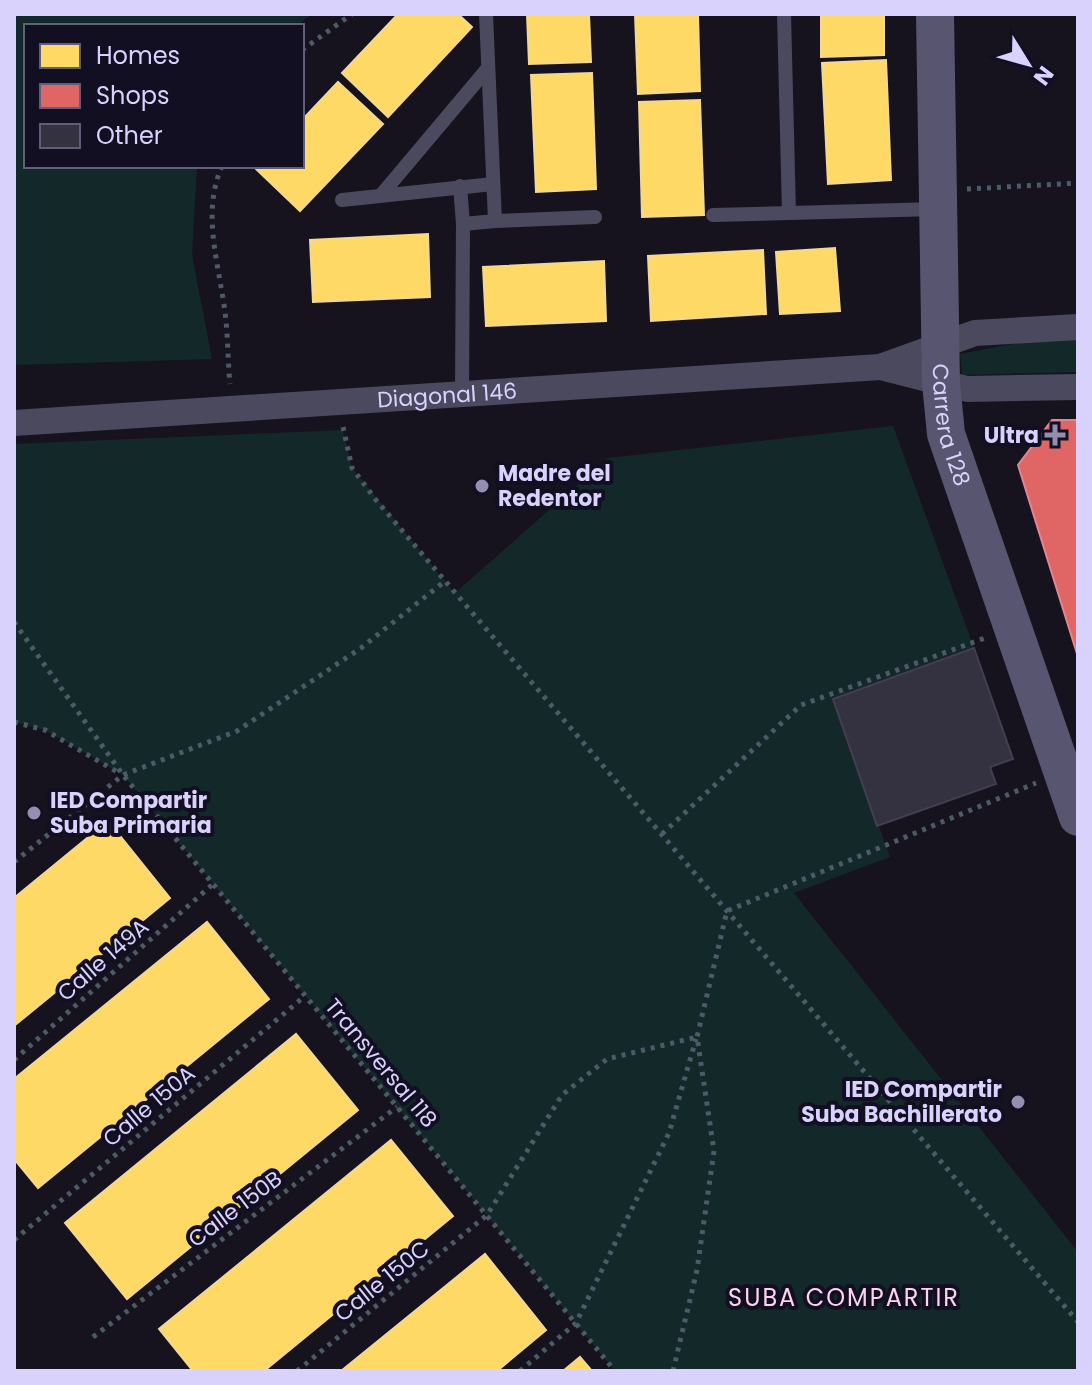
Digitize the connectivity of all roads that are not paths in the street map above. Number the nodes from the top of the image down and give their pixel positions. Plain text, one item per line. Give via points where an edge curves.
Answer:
1 (486, 14) edge
2 (784, 14) edge
3 (935, 14) edge
4 (488, 68) junction
5 (493, 184) junction
6 (460, 186) junction
7 (382, 194) junction
8 (342, 200) dead end
9 (940, 200) junction
10 (789, 213) junction
11 (713, 215) dead end
12 (595, 217) dead end
13 (495, 221) junction
14 (463, 224) junction
15 (1078, 327) edge
16 (942, 344) junction
17 (880, 367) junction
18 (941, 383) junction
19 (1078, 387) edge
20 (462, 394) junction
21 (14, 423) edge
22 (1078, 817) edge

1 - 4 lane
2 - 10 lane
3 - 9 street, Carrera 128
4 - 5 lane
4 - 7 lane
5 - 6 lane
5 - 13 lane
6 - 7 lane
6 - 14 lane
7 - 8 lane
9 - 10 lane
9 - 16 street, Carrera 128
10 - 11 lane
12 - 13 lane
13 - 14 lane
14 - 20 lane
15 - 16 street, Diagonal 146 via 975,333
16 - 17 street, Diagonal 146
16 - 18 street, Carrera 128
17 - 18 street, Diagonal 146
17 - 20 street, Diagonal 146
18 - 19 street, Diagonal 146 via 991,391
18 - 22 street, Carrera 128 via 946,434
20 - 21 street, Diagonal 146

